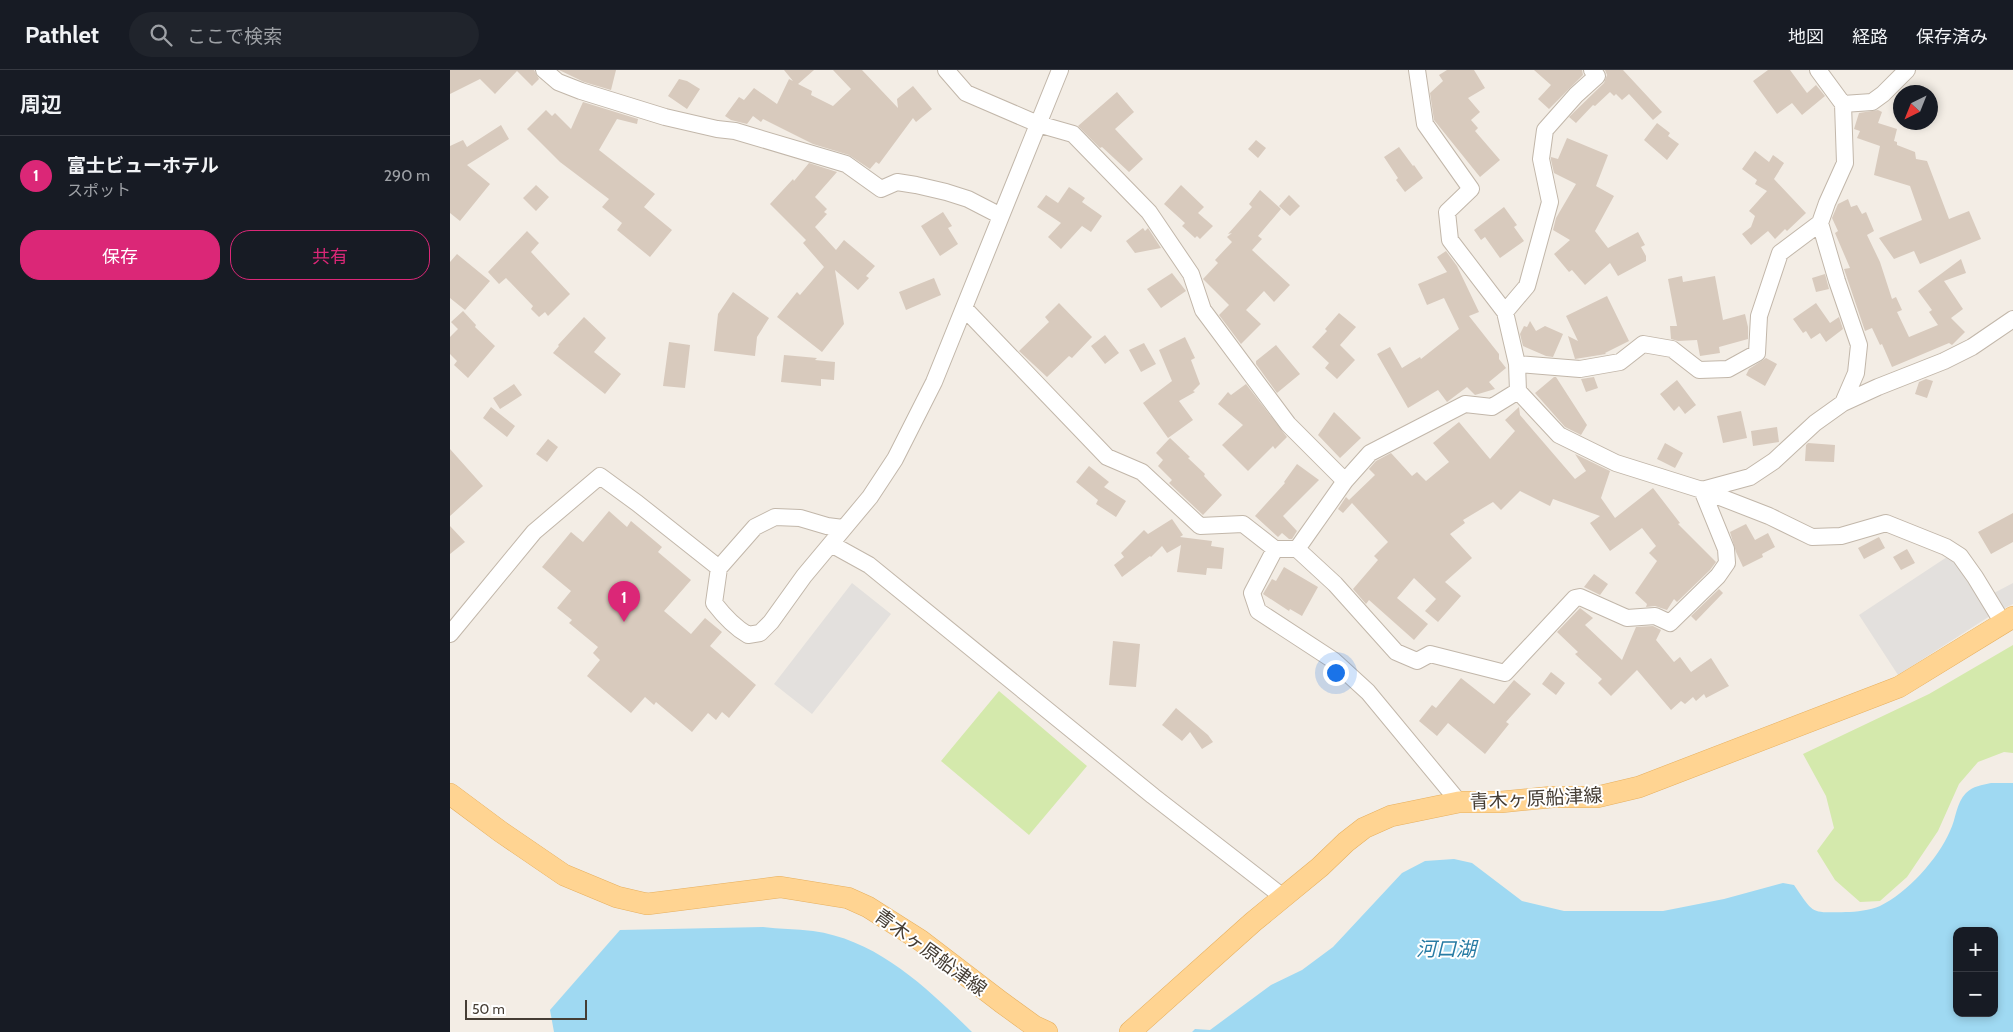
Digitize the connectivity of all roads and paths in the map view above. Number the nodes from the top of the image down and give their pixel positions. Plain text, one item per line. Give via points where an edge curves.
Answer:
1 (544, 70) edge
2 (946, 70) edge
3 (1060, 70) edge
4 (1418, 70) edge
5 (1818, 70) edge
6 (1907, 70) edge
7 (1598, 72) edge
8 (1843, 104) junction
9 (1038, 124) junction
10 (1001, 216) junction
11 (1820, 223) junction
12 (965, 309) junction
13 (1506, 312) junction
14 (2013, 319) edge
15 (1517, 364) junction
16 (1518, 391) junction
17 (1844, 403) junction
18 (1345, 481) junction
19 (1702, 490) junction
20 (842, 528) junction
21 (831, 544) junction
22 (1275, 549) junction
23 (1297, 549) junction
24 (720, 568) junction
25 (2008, 620) edge
26 (450, 634) edge
27 (450, 794) edge
28 (1459, 802) junction
29 (1283, 898) junction
30 (1047, 1032) edge
31 (1130, 1032) edge

1 - 10 street via 558,82 581,91 665,117 735,130 846,164 881,190 897,182 916,185 968,199
2 - 9 street via 966,92
3 - 9 street
4 - 13 street via 1425,124 1471,189 1447,212 1450,240
5 - 8 street
6 - 8 street via 1872,102
7 - 13 street via 1545,130 1541,159 1550,202 1527,286
8 - 11 street via 1845,163
9 - 10 street
9 - 18 street via 1073,134 1149,212 1192,274 1203,310 1288,424
10 - 12 street
11 - 15 street via 1780,253 1759,316 1757,353 1728,369 1699,370 1672,349 1643,344 1620,362 1580,369
11 - 17 street via 1859,345 1856,373
12 - 20 street via 934,382 895,459 870,497
12 - 22 street via 1107,457 1142,472 1200,526 1243,524
13 - 15 street
14 - 17 street via 1972,347 1944,361
15 - 16 street
16 - 18 street via 1492,407 1465,404 1370,453
16 - 19 street via 1558,435 1616,463
17 - 19 street via 1815,422 1774,461 1750,477
18 - 23 street
19 - 23 street via 1726,549 1727,563 1670,623 1655,616 1627,618 1580,597 1572,598 1505,673 1430,654 1417,661 1396,652 1335,584
19 - 25 street via 1812,537 1841,536 1886,523 1946,546 1960,556
20 - 21 street
20 - 24 street via 800,518 775,517 755,527
21 - 24 street via 760,633 748,635 737,629 714,603
21 - 29 street via 869,564
22 - 23 street
22 - 28 street via 1252,593 1258,611 1333,660 1368,692
24 - 26 street via 600,476 534,532
25 - 28 main road, 青木ヶ原船津線 via 1899,687 1639,787 1597,797
27 - 30 main road, 青木ヶ原船津線 via 564,876 647,904 780,887 848,898 920,940 1034,1026
28 - 29 main road, 青木ヶ原船津線 via 1391,816 1364,828
29 - 31 main road, 青木ヶ原船津線

